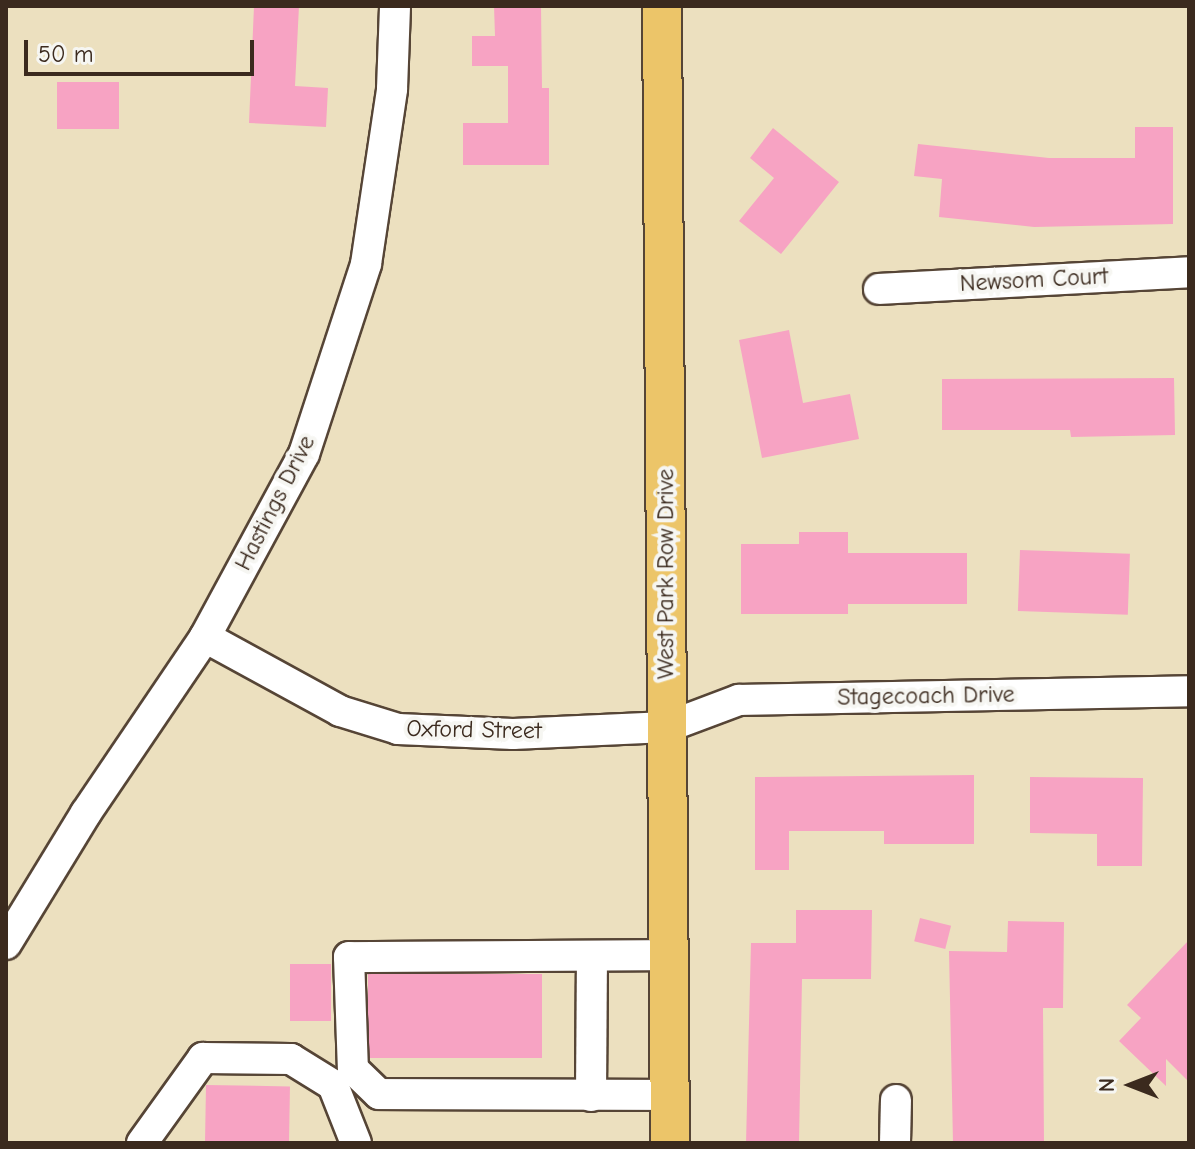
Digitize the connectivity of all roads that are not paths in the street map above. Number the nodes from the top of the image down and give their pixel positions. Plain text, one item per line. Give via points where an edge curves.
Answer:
1 (395, 6) edge
2 (662, 6) edge
3 (1189, 272) edge
4 (879, 289) dead end
5 (205, 637) junction
6 (1189, 691) edge
7 (667, 727) junction
8 (6, 944) edge
9 (669, 955) junction
10 (592, 957) junction
11 (670, 1095) junction
12 (591, 1096) junction
13 (896, 1100) dead end
14 (142, 1143) edge
15 (356, 1143) edge
16 (670, 1143) edge
17 (895, 1143) edge

1 - 5 street, Hastings Drive via 392,89 366,264 304,454
2 - 7 main road, West Park Row Drive
3 - 4 street, Newsom Court
5 - 7 street, Oxford Street via 340,711 398,729 513,734
5 - 8 street, Hastings Drive via 86,813
6 - 7 street, Stagecoach Drive via 739,700
7 - 9 main road, West Park Row Drive
9 - 10 street
9 - 11 main road, West Park Row Drive
10 - 12 street
10 - 12 street via 349,957 353,1069 379,1094
11 - 12 street
11 - 16 main road, West Park Row Drive
13 - 17 street
14 - 15 street via 203,1058 291,1059 333,1085

